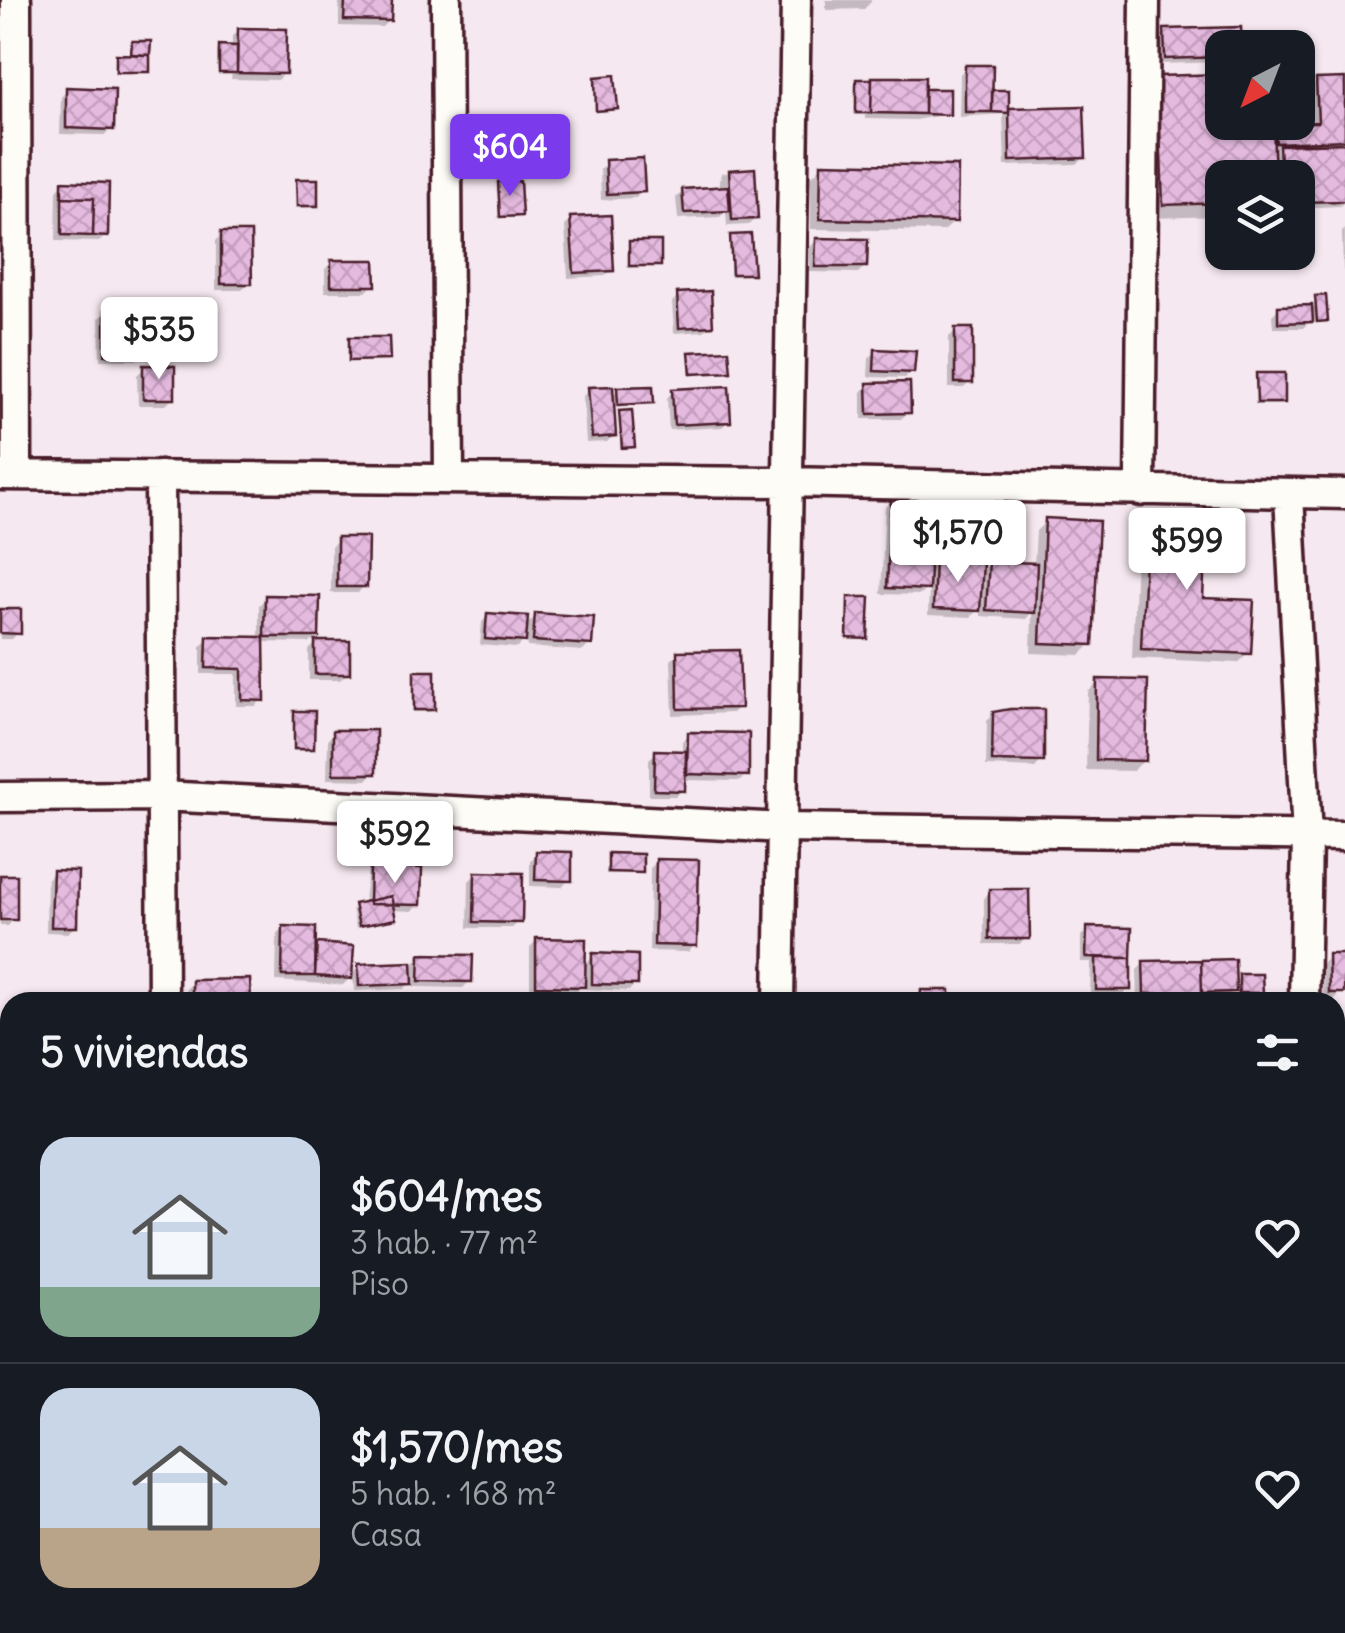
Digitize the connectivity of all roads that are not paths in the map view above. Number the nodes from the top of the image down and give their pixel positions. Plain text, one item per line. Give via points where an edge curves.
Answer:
1 (16, 0) edge
2 (446, 0) edge
3 (796, 0) edge
4 (1145, 0) edge
5 (8, 475) edge
6 (160, 476) junction
7 (449, 479) junction
8 (787, 482) junction
9 (1140, 491) junction
10 (1345, 494) edge
11 (1289, 495) junction
12 (162, 796) junction
13 (0, 797) edge
14 (784, 828) junction
15 (1345, 836) edge
16 (1306, 837) junction
17 (162, 992) edge
18 (779, 992) edge
19 (1304, 992) edge

1 - 5 street
2 - 7 street
3 - 8 street
4 - 9 street
5 - 6 street
6 - 7 street
6 - 12 street
7 - 8 street
8 - 9 street
8 - 14 street
9 - 11 street
10 - 11 street
11 - 16 street
12 - 13 street
12 - 14 street
12 - 17 street
14 - 16 street
14 - 18 street
15 - 16 street
16 - 19 street

